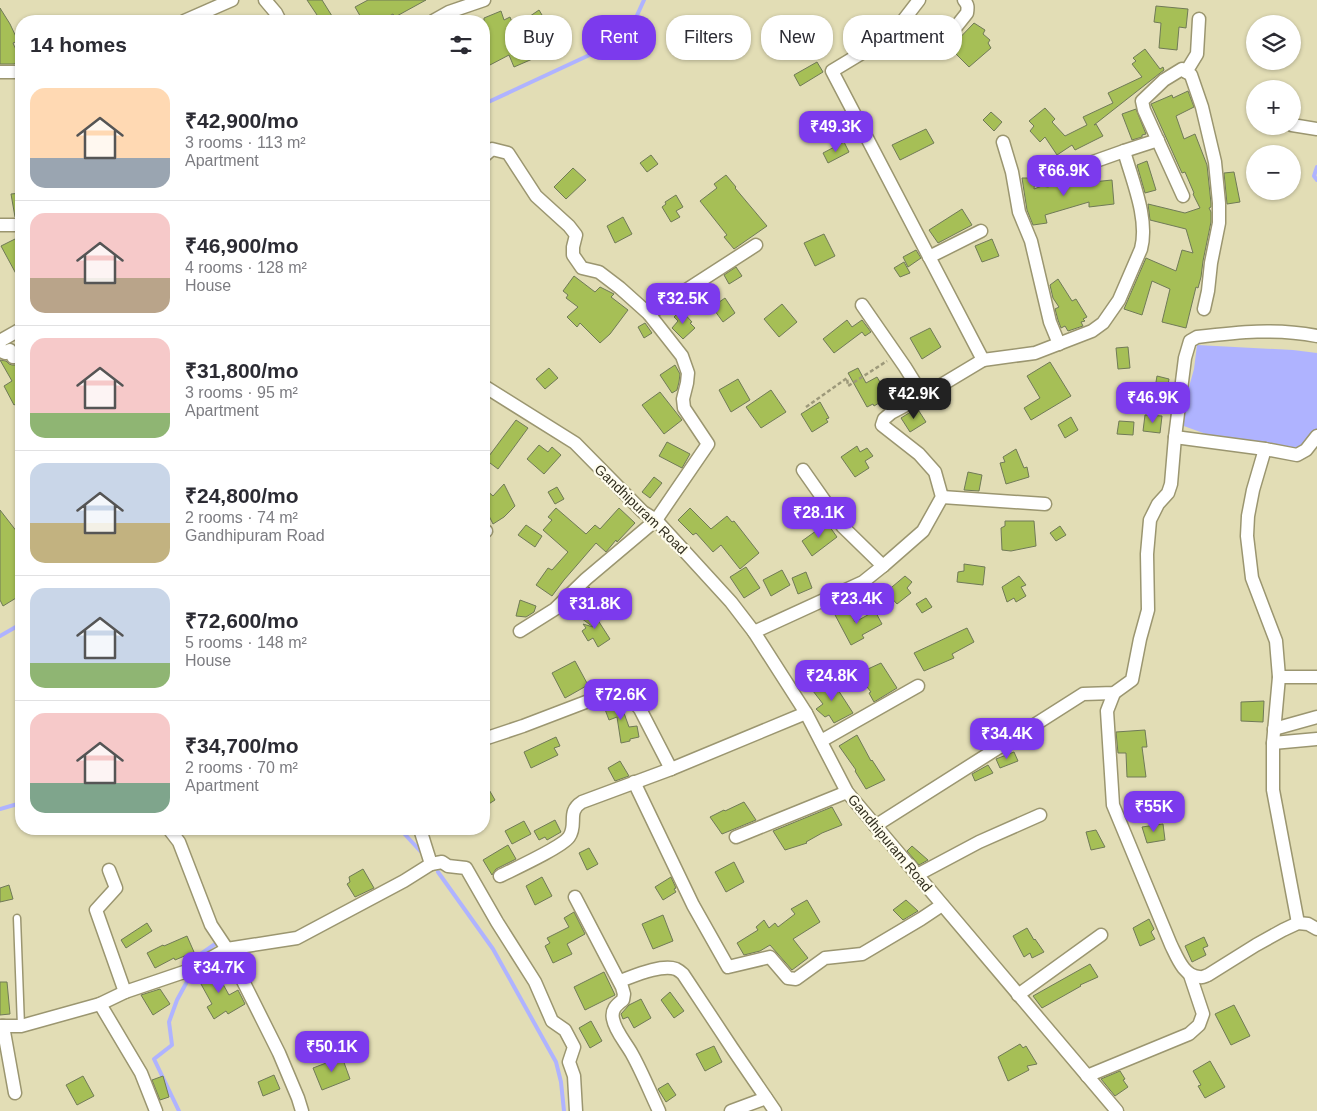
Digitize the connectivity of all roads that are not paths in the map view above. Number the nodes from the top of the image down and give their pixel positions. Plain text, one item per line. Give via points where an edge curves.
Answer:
1 (232, 0) edge
2 (265, 0) edge
3 (484, 0) edge
4 (919, 0) edge
5 (964, 0) edge
6 (198, 15) edge
7 (277, 15) edge
8 (444, 15) edge
9 (1199, 18) dead end
10 (962, 19) edge
11 (0, 72) edge
12 (15, 72) edge
13 (1186, 72) junction
14 (1301, 126) edge
15 (1317, 129) edge
16 (1158, 140) junction
17 (1004, 142) dead end
18 (490, 151) edge
19 (1124, 151) junction
20 (1045, 179) dead end
21 (1183, 196) dead end
22 (15, 224) edge
23 (0, 225) edge
24 (982, 231) dead end
25 (756, 245) dead end
26 (929, 257) junction
27 (862, 306) dead end
28 (1204, 309) dead end
29 (649, 314) junction
30 (15, 332) edge
31 (1317, 336) edge
32 (0, 341) edge
33 (1059, 344) junction
34 (0, 347) edge
35 (15, 357) edge
36 (983, 360) junction
37 (490, 390) edge
38 (923, 396) junction
39 (1317, 436) edge
40 (1174, 437) junction
41 (1265, 449) junction
42 (803, 470) dead end
43 (942, 497) junction
44 (1045, 504) dead end
45 (656, 520) junction
46 (883, 566) junction
47 (520, 631) dead end
48 (754, 632) junction
49 (1278, 677) junction
50 (1317, 677) edge
51 (918, 686) dead end
52 (1114, 693) junction
53 (806, 713) junction
54 (1317, 717) edge
55 (1274, 730) junction
56 (490, 737) edge
57 (1317, 739) edge
58 (820, 741) junction
59 (1273, 744) junction
60 (671, 769) junction
61 (634, 782) junction
62 (847, 792) junction
63 (1040, 814) dead end
64 (875, 826) junction
65 (174, 835) edge
66 (422, 835) edge
67 (736, 837) dead end
68 (431, 864) junction
69 (109, 870) dead end
70 (500, 876) dead end
71 (917, 876) junction
72 (574, 897) dead end
73 (942, 905) junction
74 (17, 918) dead end
75 (1298, 923) junction
76 (1317, 929) edge
77 (1101, 935) dead end
78 (227, 949) junction
79 (1190, 975) junction
80 (620, 981) junction
81 (125, 992) junction
82 (1018, 995) junction
83 (100, 1004) junction
84 (2, 1026) edge
85 (21, 1026) junction
86 (1087, 1076) junction
87 (15, 1093) dead end
88 (766, 1098) junction
89 (156, 1111) edge
90 (302, 1111) edge
91 (576, 1111) edge
92 (659, 1111) edge
93 (731, 1111) edge
94 (775, 1111) edge
95 (1117, 1111) edge

1 - 6 street
2 - 7 street
3 - 8 street
4 - 26 street via 885,39 832,71
5 - 10 street via 968,8
9 - 13 street via 1197,54
11 - 12 street
13 - 16 street via 1182,69 1164,80 1142,101
13 - 28 street via 1191,75 1202,107 1216,162 1219,223
14 - 15 street
16 - 19 street
16 - 21 street
17 - 33 street via 1019,212 1031,241 1050,322
18 - 29 street via 508,153 536,196 569,226 576,235 573,255 582,268 599,272
19 - 20 street
19 - 33 street via 1139,205 1142,249 1118,300 1103,323
22 - 23 street
24 - 26 street
25 - 29 street
26 - 36 street
27 - 38 street
29 - 45 street via 682,356 688,373 684,408 708,444
30 - 32 street
31 - 40 street via 1258,330 1197,337 1190,341
33 - 36 street via 1035,354
34 - 35 street via 5,353 10,350
36 - 38 street
37 - 45 street, Gandhipuram Road via 575,443 643,512
38 - 43 street via 891,413 884,418 882,425 936,472
39 - 41 street via 1306,450 1297,455
40 - 41 street
40 - 52 street via 1172,484 1150,520 1148,610 1132,680
41 - 49 street via 1253,490 1247,536 1252,578 1276,641
42 - 46 street via 843,527
43 - 44 street
43 - 46 street via 924,531
45 - 47 street via 555,609
45 - 48 street, Gandhipuram Road
46 - 48 street via 863,582
48 - 53 street, Gandhipuram Road
49 - 50 street
49 - 55 street
51 - 58 street
52 - 64 street via 1083,694
52 - 79 street via 1107,711 1113,805 1170,946
53 - 58 street, Gandhipuram Road
53 - 60 street
54 - 55 street
55 - 59 street
56 - 60 street via 623,689 640,708
57 - 59 street
58 - 62 street, Gandhipuram Road
59 - 75 street via 1273,790
60 - 61 street
61 - 70 street via 577,805 569,837 560,845
61 - 73 street via 693,905 728,967 770,957 788,978 796,979 825,958 862,954
62 - 64 street, Gandhipuram Road
62 - 67 street
63 - 71 street
64 - 71 street, Gandhipuram Road
65 - 78 street via 211,924
66 - 68 street
68 - 78 street via 297,938
68 - 91 street via 442,862 466,868 535,982 552,1021 565,1030 574,1047 569,1062 574,1076
69 - 81 street via 116,888 96,910
71 - 73 street, Gandhipuram Road
72 - 80 street
73 - 82 street, Gandhipuram Road
74 - 85 lane
75 - 76 street
75 - 79 street via 1208,975 1200,978
77 - 82 street
78 - 81 street via 187,971
78 - 90 street via 279,1054
79 - 86 street via 1202,1014 1189,1034
80 - 88 street via 665,968 683,974
80 - 92 street via 623,1000 613,1011 613,1020
81 - 83 street
82 - 86 street, Gandhipuram Road
83 - 85 street
83 - 89 street via 141,1073
84 - 85 street
84 - 87 street
86 - 95 street, Gandhipuram Road
88 - 93 street
88 - 94 street

